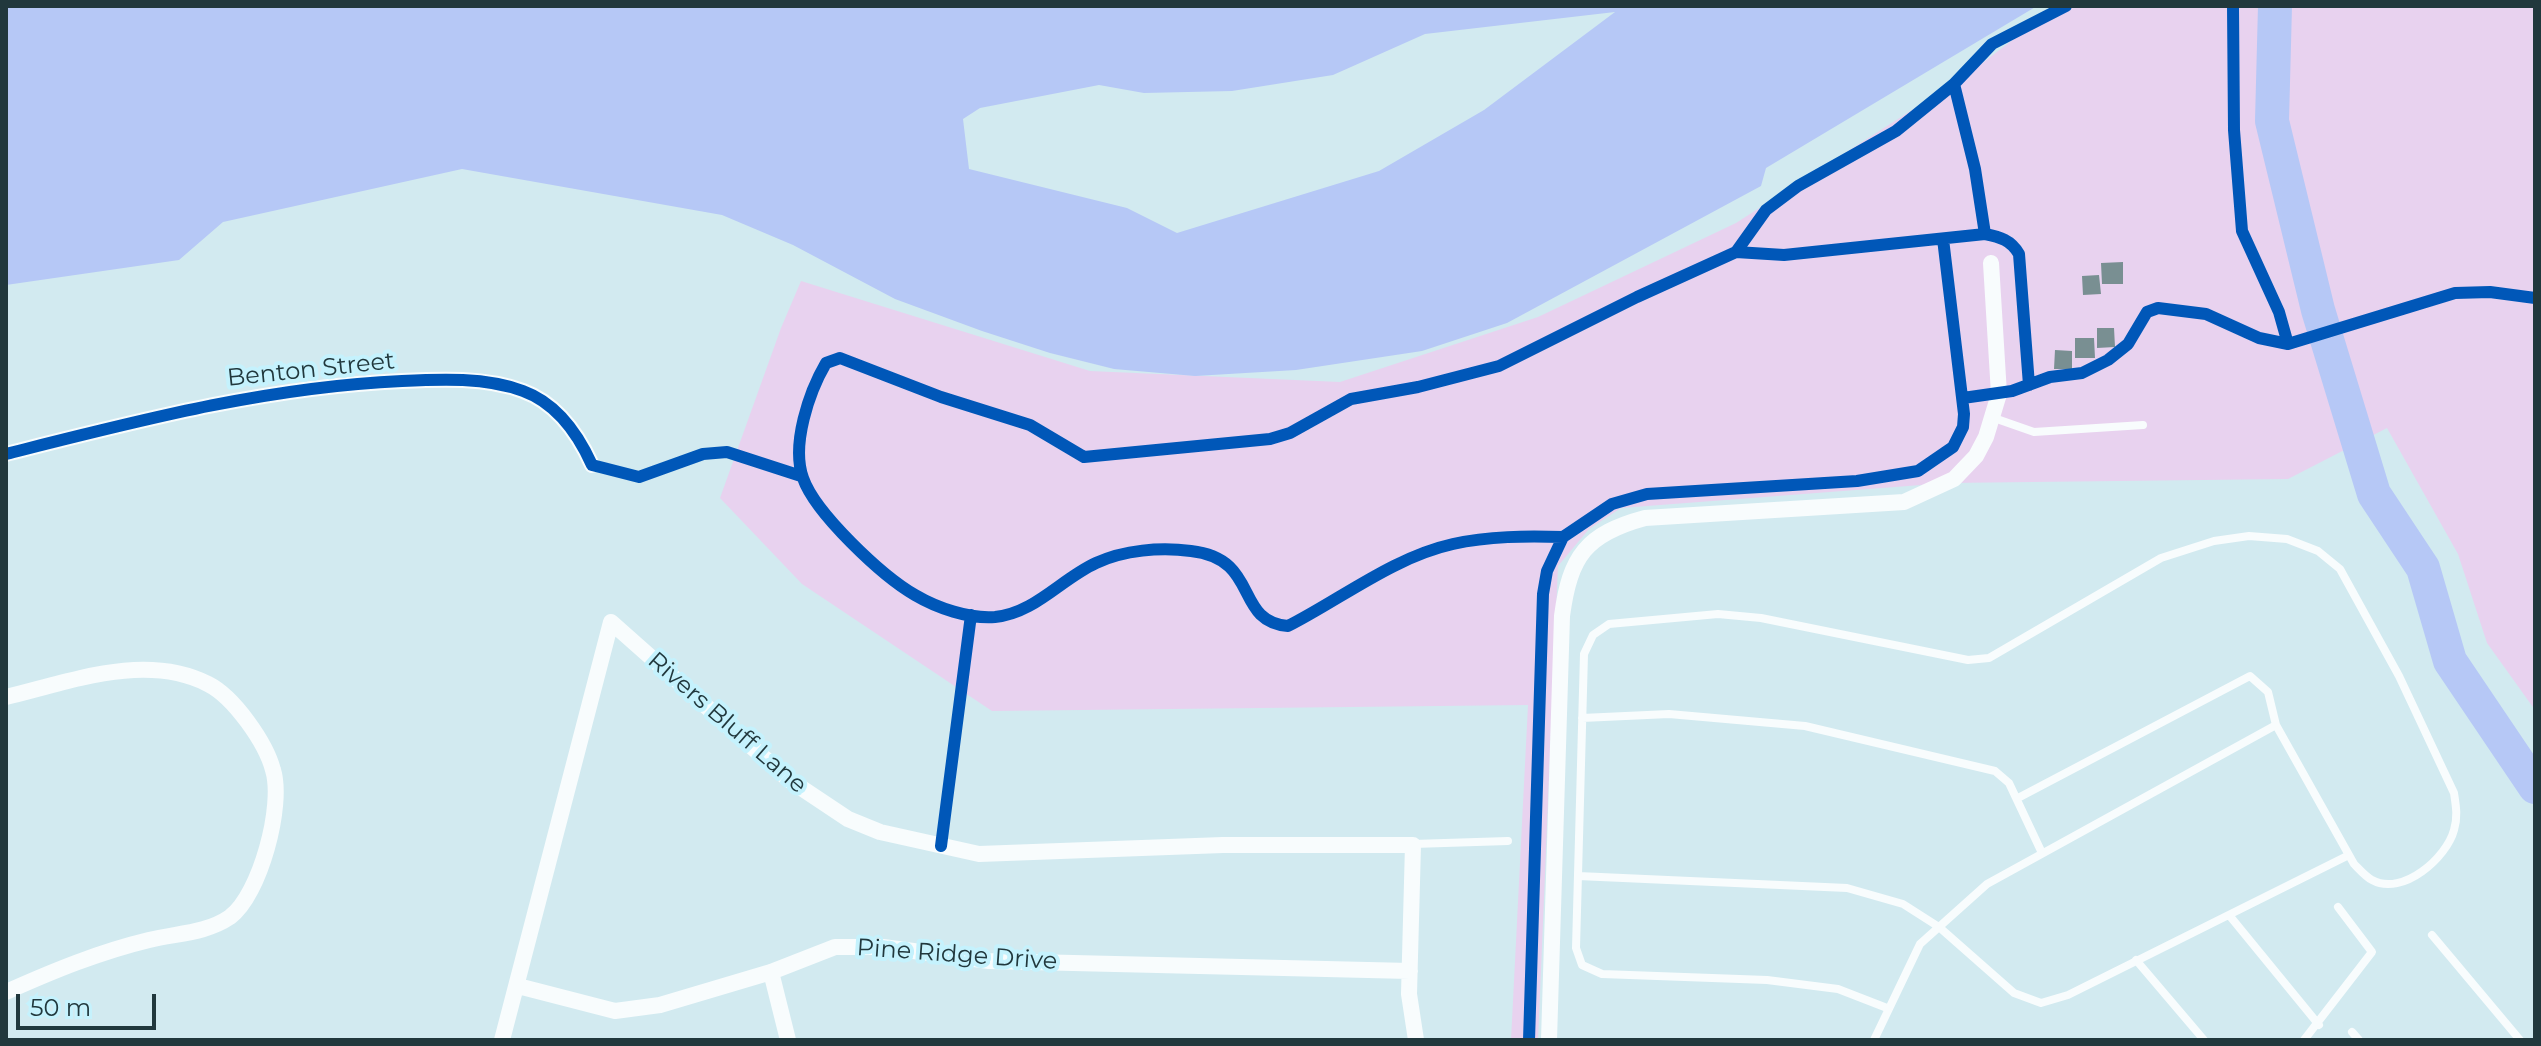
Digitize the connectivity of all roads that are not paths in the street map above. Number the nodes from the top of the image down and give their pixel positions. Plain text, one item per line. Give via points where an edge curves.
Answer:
1 (1991, 263) dead end
2 (1994, 418) junction
3 (2143, 425) dead end
4 (6, 454) edge
5 (592, 465) dead end
6 (6, 697) edge
7 (1582, 718) junction
8 (2276, 725) junction
9 (2018, 798) junction
10 (1508, 841) dead end
11 (1413, 845) junction
12 (2042, 853) junction
13 (2349, 855) junction
14 (1578, 876) junction
15 (2338, 907) dead end
16 (2229, 915) junction
17 (1939, 927) junction
18 (2432, 935) dead end
19 (2136, 960) junction
20 (1410, 971) junction
21 (771, 972) junction
22 (518, 986) junction
23 (6, 992) edge
24 (1887, 1008) junction
25 (2319, 1025) junction
26 (2352, 1032) dead end
27 (502, 1040) edge
28 (788, 1040) edge
29 (1416, 1040) edge
30 (1549, 1040) edge
31 (1874, 1040) edge
32 (2204, 1040) edge
33 (2304, 1040) edge
34 (2359, 1040) edge
35 (2519, 1040) edge

1 - 2 street via 1999,394
2 - 3 lane via 2034,432
2 - 30 street via 1976,456 1954,479 1904,502 1645,518 1616,526 1578,556 1567,579 1562,616
4 - 5 street, Benton Street via 241,397 351,384 456,381 525,391 569,425
6 - 23 street via 105,673 152,670 210,685 244,715 273,770 276,801 262,865 247,898 231,916 202,931 151,939 71,963
7 - 9 lane via 1669,714 1805,726 1995,771
7 - 13 lane via 1584,654 1593,635 1609,624 1718,614 1968,660 1989,658 2161,558 2214,541 2249,536 2287,539 2318,551 2340,569 2399,676 2454,793 2454,832 2446,850 2425,869 2382,884 2371,880
7 - 14 lane
8 - 9 lane via 2268,692 2250,676
8 - 12 lane
8 - 13 lane
9 - 12 lane
10 - 11 lane
11 - 20 street
11 - 22 street, Rivers Bluff Lane via 979,854 880,832 848,819 788,779 611,622
12 - 17 lane via 1987,884
13 - 16 lane
14 - 17 lane via 1847,888 1903,904
14 - 24 lane via 1576,948 1582,965 1602,974 1767,980 1838,989
15 - 25 lane via 2372,952
16 - 19 lane
16 - 25 lane
17 - 19 lane via 2014,993 2041,1003
17 - 24 lane via 1920,944
18 - 35 lane
19 - 32 lane
20 - 21 street, Pine Ridge Drive via 989,961 835,947
20 - 29 street
21 - 22 street, Pine Ridge Drive via 660,1005 615,1011
21 - 28 street
22 - 27 street, Rivers Bluff Lane
24 - 31 lane
25 - 33 lane
26 - 34 lane

